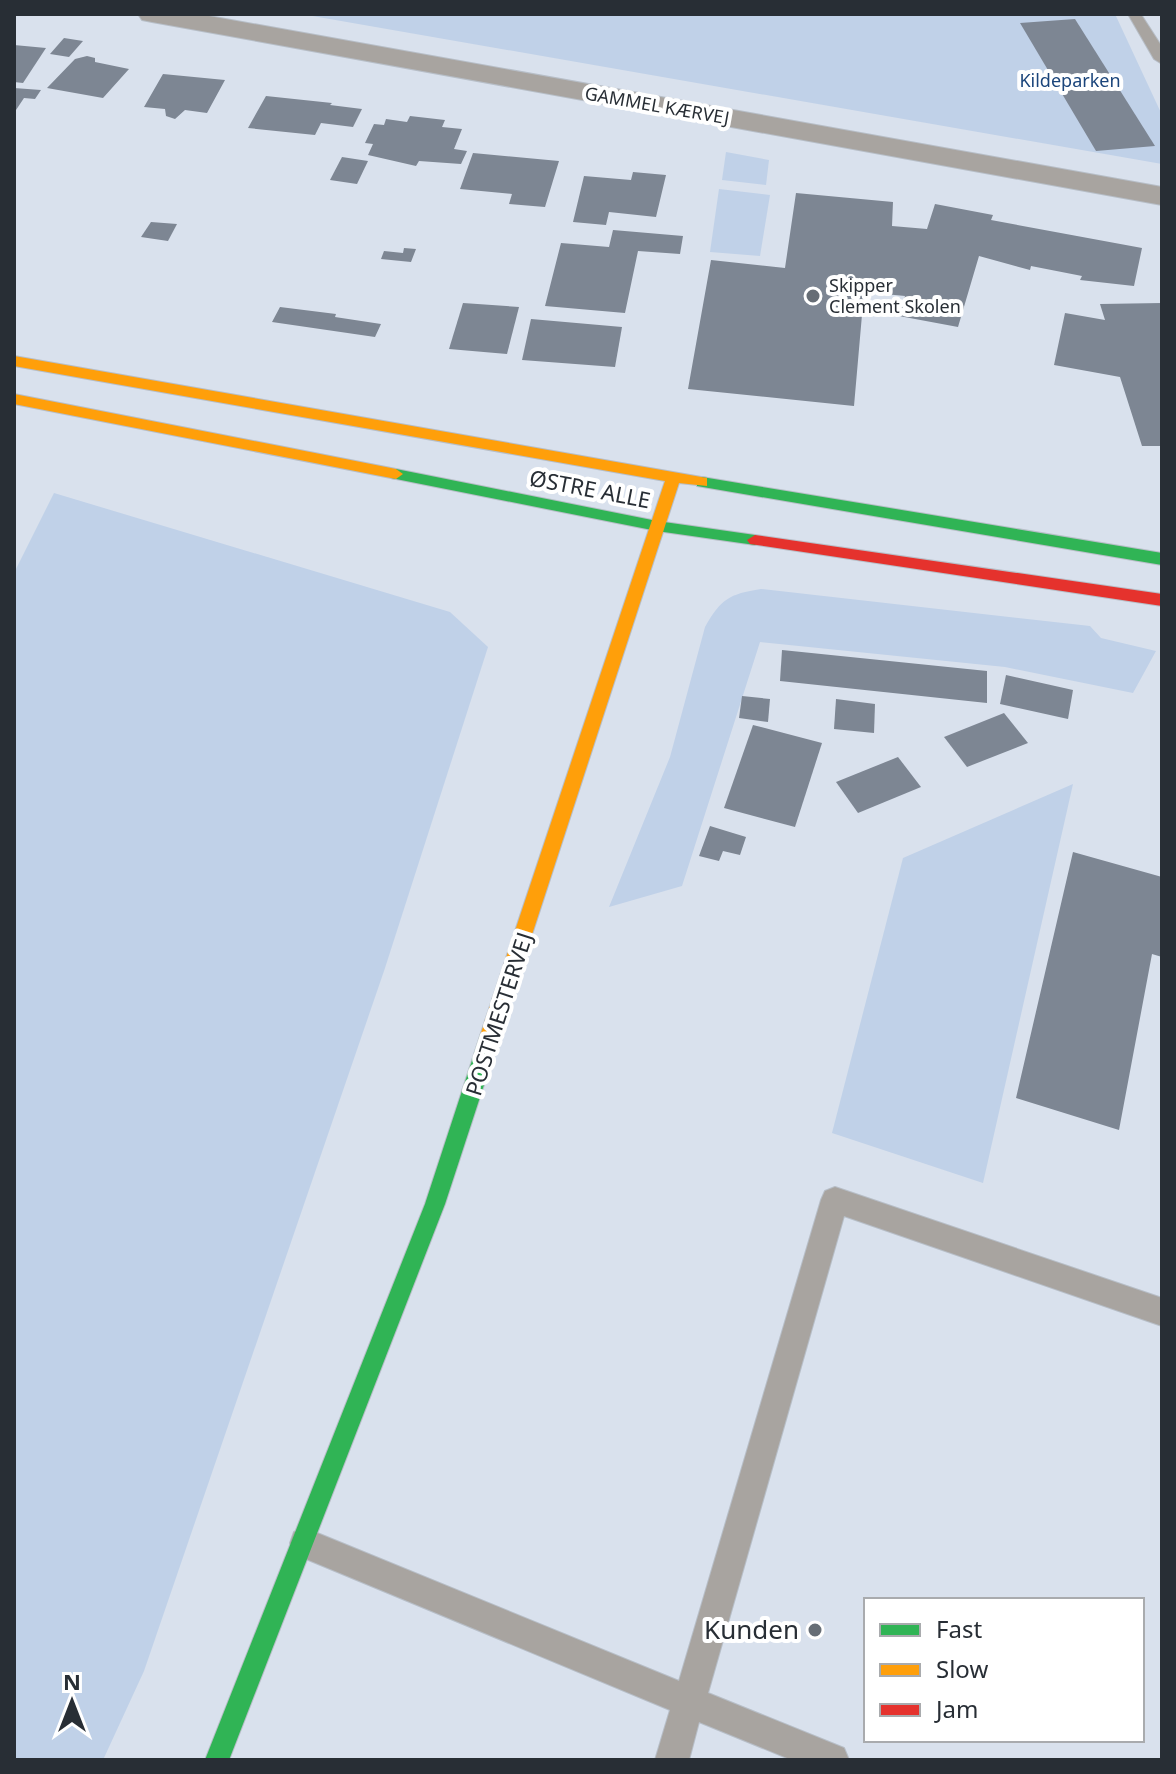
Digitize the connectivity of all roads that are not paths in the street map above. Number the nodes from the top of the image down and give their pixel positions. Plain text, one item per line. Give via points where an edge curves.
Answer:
1 (152, 14) edge
2 (1134, 16) dead end
3 (1162, 59) edge
4 (1162, 196) edge
5 (14, 361) edge
6 (14, 399) edge
7 (674, 477) junction
8 (657, 526) junction
9 (1162, 559) edge
10 (1162, 600) edge
11 (1162, 1312) edge
12 (305, 1543) junction
13 (690, 1701) junction
14 (217, 1760) edge
15 (672, 1760) edge
16 (832, 1760) edge

1 - 4 street, GAMMEL KÆRVEJ
2 - 3 lane
5 - 7 street, ØSTRE ALLE
6 - 8 street, ØSTRE ALLE
7 - 8 street, POSTMESTERVEJ
7 - 9 street, ØSTRE ALLE
8 - 10 street, ØSTRE ALLE
8 - 12 street, POSTMESTERVEJ via 445,1174
11 - 13 lane via 835,1200
12 - 13 lane
12 - 14 street, POSTMESTERVEJ
13 - 15 lane
13 - 16 lane

